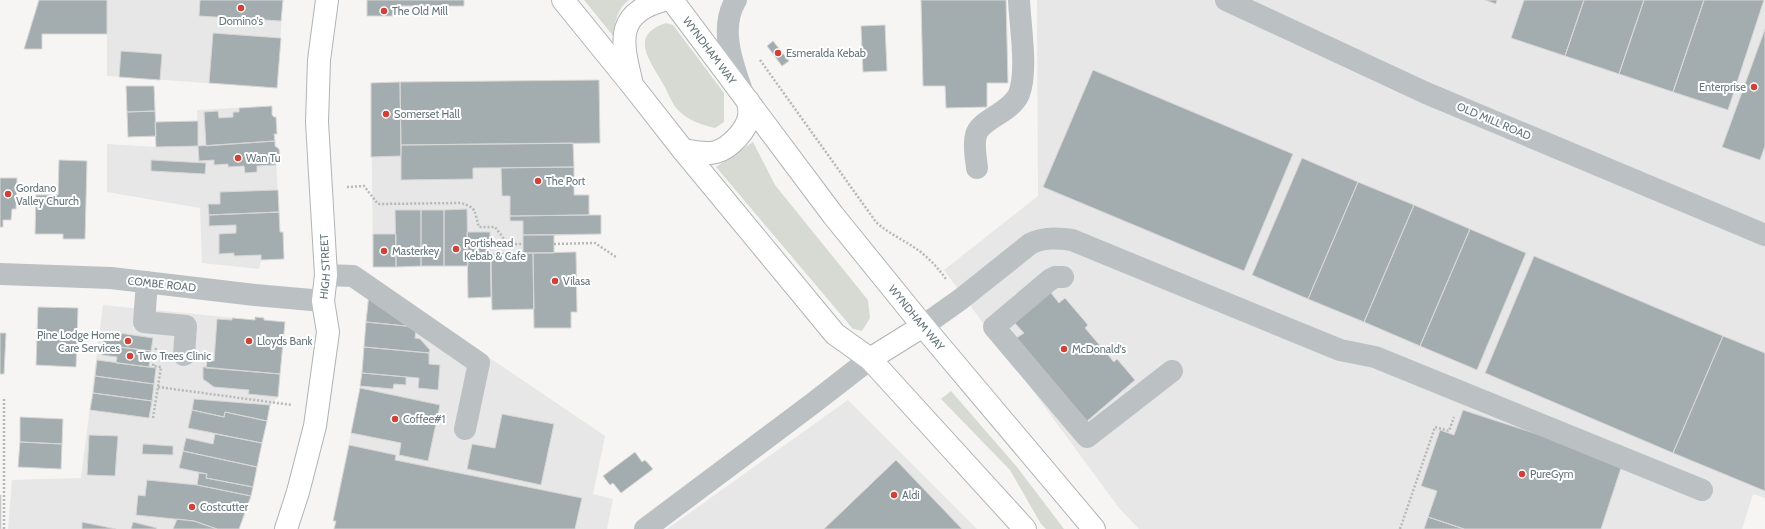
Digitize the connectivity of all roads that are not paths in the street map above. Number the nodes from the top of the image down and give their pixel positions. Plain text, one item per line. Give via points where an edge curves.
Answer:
1 (327, 0) edge
2 (563, 0) edge
3 (664, 0) edge
4 (672, 0) edge
5 (736, 0) edge
6 (1019, 0) edge
7 (1226, 0) edge
8 (632, 85) junction
9 (745, 97) junction
10 (683, 150) junction
11 (977, 168) dead end
12 (1765, 235) edge
13 (0, 274) edge
14 (326, 275) junction
15 (1063, 277) dead end
16 (147, 282) junction
17 (323, 300) junction
18 (923, 326) junction
19 (184, 355) dead end
20 (870, 359) junction
21 (1172, 371) dead end
22 (465, 429) dead end
23 (1702, 490) dead end
24 (286, 529) edge
25 (645, 529) edge
26 (1025, 529) edge
27 (1094, 529) edge

1 - 14 main road, HIGH STREET via 317,100
2 - 8 main road
3 - 8 main road via 636,12 625,29 624,52
4 - 9 main road, WYNDHAM WAY
5 - 9 street via 729,14 728,38 731,56
6 - 11 street via 1023,78 1018,95 1009,108 983,125 976,133 974,144
7 - 12 street, OLD MILL ROAD via 1426,93
8 - 10 main road
9 - 10 main road via 749,116 738,136 728,145 718,152 705,154
9 - 18 main road, WYNDHAM WAY via 833,214
10 - 20 main road via 835,334
13 - 16 street, COMBE ROAD via 95,277
14 - 17 main road, HIGH STREET
14 - 22 street via 353,276 478,363
15 - 21 street via 1051,279 994,327 1087,437
16 - 17 street, COMBE ROAD
16 - 19 street via 144,322 186,326
17 - 24 main road, HIGH STREET via 328,332 318,408 298,492
18 - 20 main road
18 - 23 street via 1030,244 1047,239 1082,243 1340,350 1375,357
18 - 27 main road, WYNDHAM WAY
20 - 25 street
20 - 26 main road

